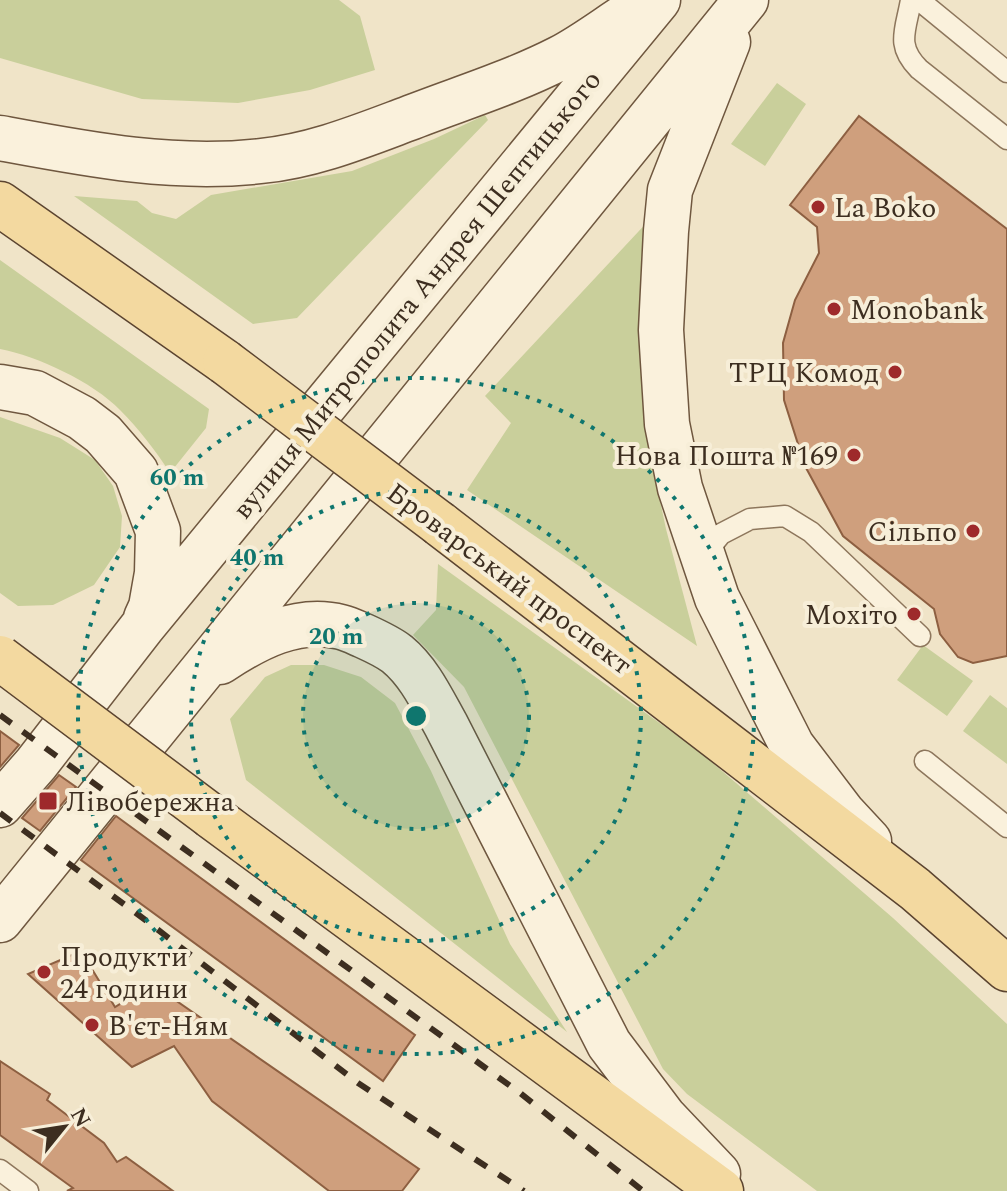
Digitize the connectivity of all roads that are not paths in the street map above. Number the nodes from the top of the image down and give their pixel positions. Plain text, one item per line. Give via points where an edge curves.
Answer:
1 (651, 0) edge
2 (658, 0) edge
3 (911, 0) edge
4 (919, 0) edge
5 (745, 1) edge
6 (1007, 72) edge
7 (0, 138) edge
8 (1007, 139) edge
9 (0, 204) edge
10 (0, 387) edge
11 (703, 557) junction
12 (143, 626) junction
13 (920, 636) dead end
14 (0, 658) edge
15 (198, 676) junction
16 (925, 761) dead end
17 (0, 805) edge
18 (1007, 827) edge
19 (915, 889) junction
20 (0, 920) edge
21 (1007, 969) edge
22 (0, 1170) edge
23 (28, 1191) edge
24 (721, 1191) edge
25 (735, 1191) edge

1 - 7 main road via 562,57 334,146 262,161 191,164 97,156
2 - 12 main road, вулиця Митрополита Андрея Шептицького
3 - 8 lane via 904,38 910,60
4 - 6 lane
5 - 11 main road via 670,190 666,231 661,330 667,424 680,488
5 - 15 main road
9 - 19 main road, Броварський проспект, bridge via 225,362
10 - 12 main road via 35,393 82,418 136,472 158,531 157,573
11 - 13 lane via 721,534 750,519 785,516 811,532
11 - 19 main road via 717,598 792,746 843,813
12 - 17 main road, вулиця Митрополита Андрея Шептицького
14 - 24 main road, bridge
15 - 20 main road
15 - 25 main road via 243,646 305,623 341,627 396,653 420,680 446,725 609,1044 664,1117
16 - 18 lane
19 - 21 main road, Броварський проспект
22 - 23 lane

